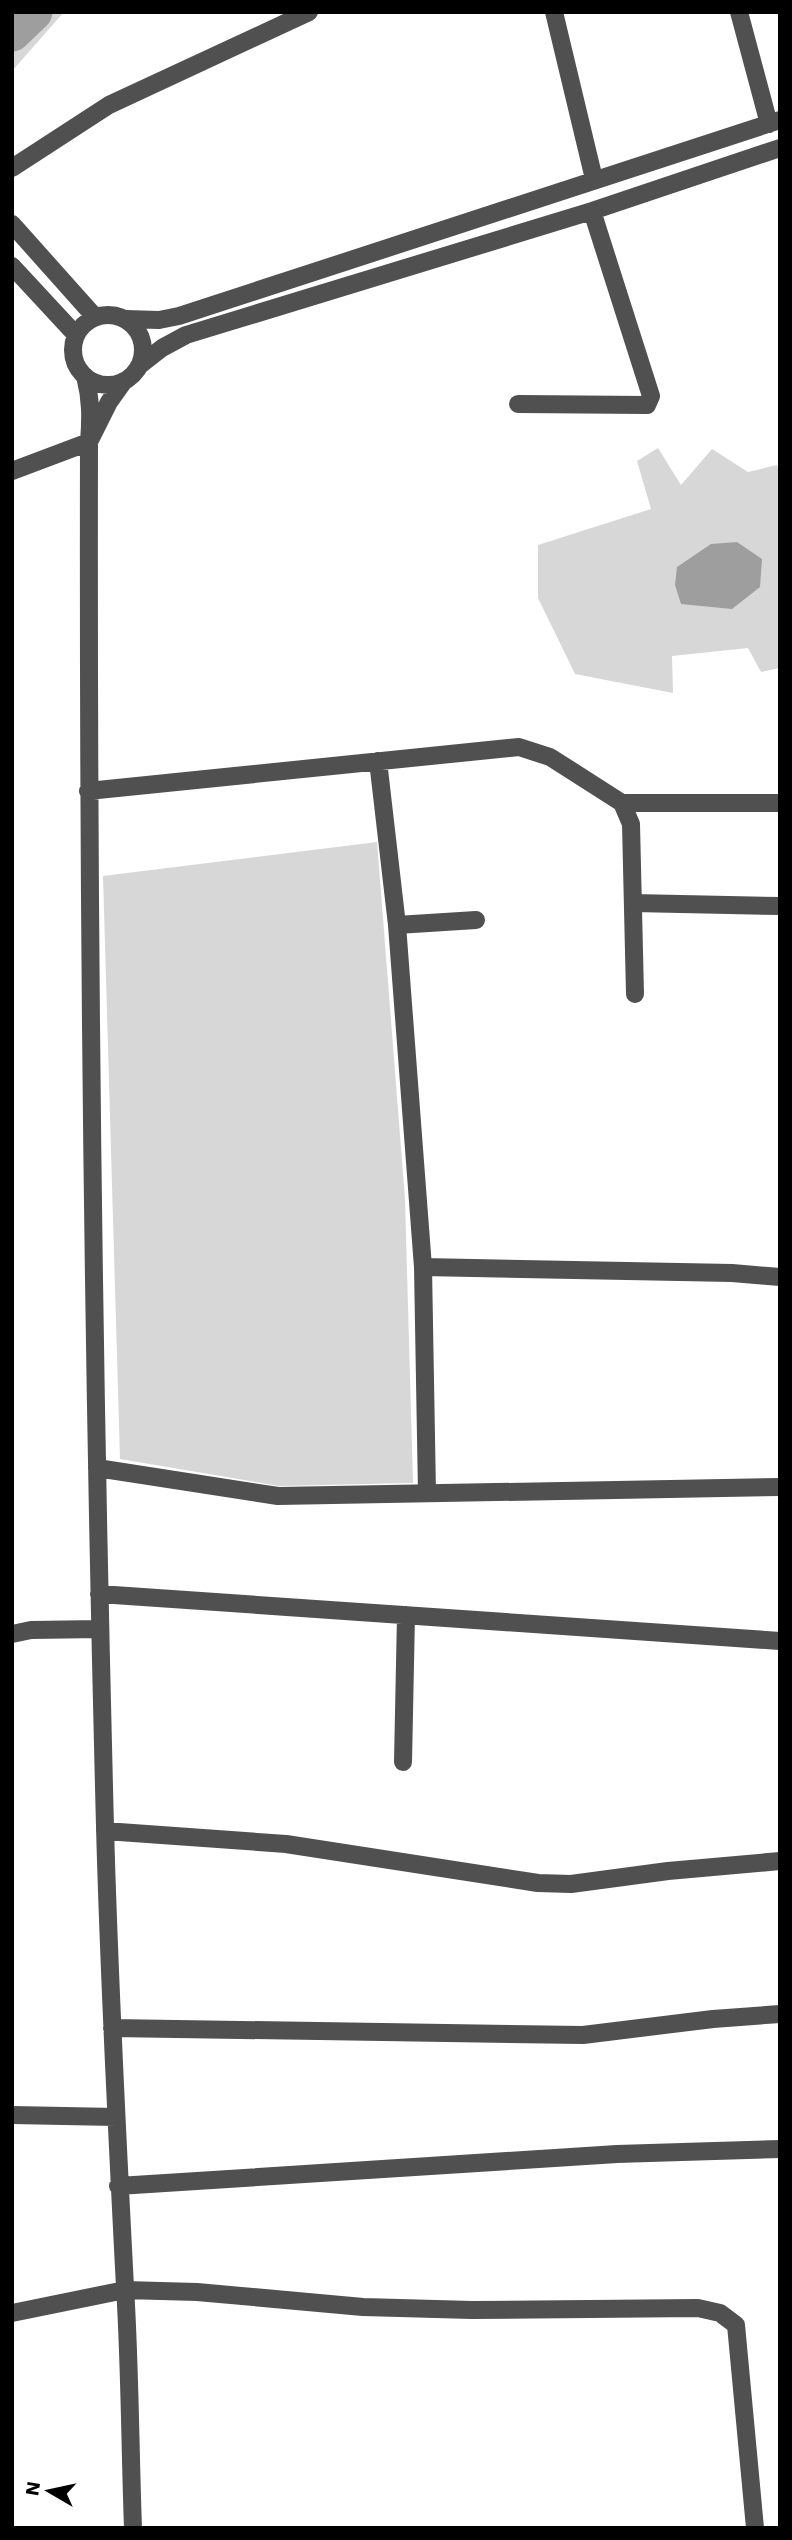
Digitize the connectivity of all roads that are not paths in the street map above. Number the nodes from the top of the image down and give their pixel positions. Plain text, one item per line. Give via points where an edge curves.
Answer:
1 (309, 12) edge
2 (554, 12) edge
3 (739, 12) edge
4 (774, 122) edge
5 (780, 148) edge
6 (12, 168) edge
7 (594, 179) junction
8 (592, 211) junction
9 (12, 224) edge
10 (12, 266) edge
11 (94, 317) junction
12 (126, 319) junction
13 (76, 335) junction
14 (139, 366) junction
15 (85, 376) junction
16 (124, 381) junction
17 (518, 404) dead end
18 (89, 442) junction
19 (12, 471) edge
20 (378, 761) junction
21 (88, 791) junction
22 (622, 803) junction
23 (780, 803) edge
24 (633, 903) junction
25 (780, 906) edge
26 (476, 920) dead end
27 (397, 925) junction
28 (635, 995) dead end
29 (423, 1267) junction
30 (780, 1277) edge
31 (97, 1468) junction
32 (780, 1487) edge
33 (426, 1493) junction
34 (99, 1594) junction
35 (406, 1615) junction
36 (100, 1629) junction
37 (12, 1634) edge
38 (780, 1641) edge
39 (403, 1762) dead end
40 (105, 1831) junction
41 (780, 1861) edge
42 (780, 2014) edge
43 (113, 2028) junction
44 (12, 2115) edge
45 (116, 2117) junction
46 (780, 2149) edge
47 (118, 2186) junction
48 (125, 2290) junction
49 (12, 2313) edge
50 (133, 2528) edge
51 (755, 2528) edge

1 - 6 street via 109,105
2 - 7 street
3 - 4 street
4 - 7 street
5 - 8 street
7 - 12 street via 179,316
8 - 14 street via 186,335
8 - 17 street via 651,396 647,405
9 - 11 street
10 - 13 street
11 - 12 street
11 - 13 street
12 - 14 street via 140,335
13 - 15 street via 74,357
14 - 16 street
15 - 16 street via 104,385
15 - 18 street via 91,399
16 - 18 street
18 - 19 street
18 - 21 street
20 - 21 street
20 - 22 street via 519,747 550,757
20 - 27 street
21 - 31 street
22 - 23 street
22 - 24 street via 631,824
24 - 25 street
24 - 28 street
26 - 27 street
27 - 29 street
29 - 30 street
29 - 33 street
31 - 33 street via 278,1496
31 - 34 street
32 - 33 street
34 - 35 street
34 - 36 street
35 - 38 street
35 - 39 street
36 - 37 street
36 - 40 street
40 - 41 street via 286,1844 538,1883 571,1884
40 - 43 street
42 - 43 street via 583,2035
43 - 45 street
44 - 45 street
45 - 47 street
46 - 47 street via 617,2154
47 - 48 street
48 - 49 street
48 - 50 street
48 - 51 street via 376,2308 698,2308 720,2312 736,2325

